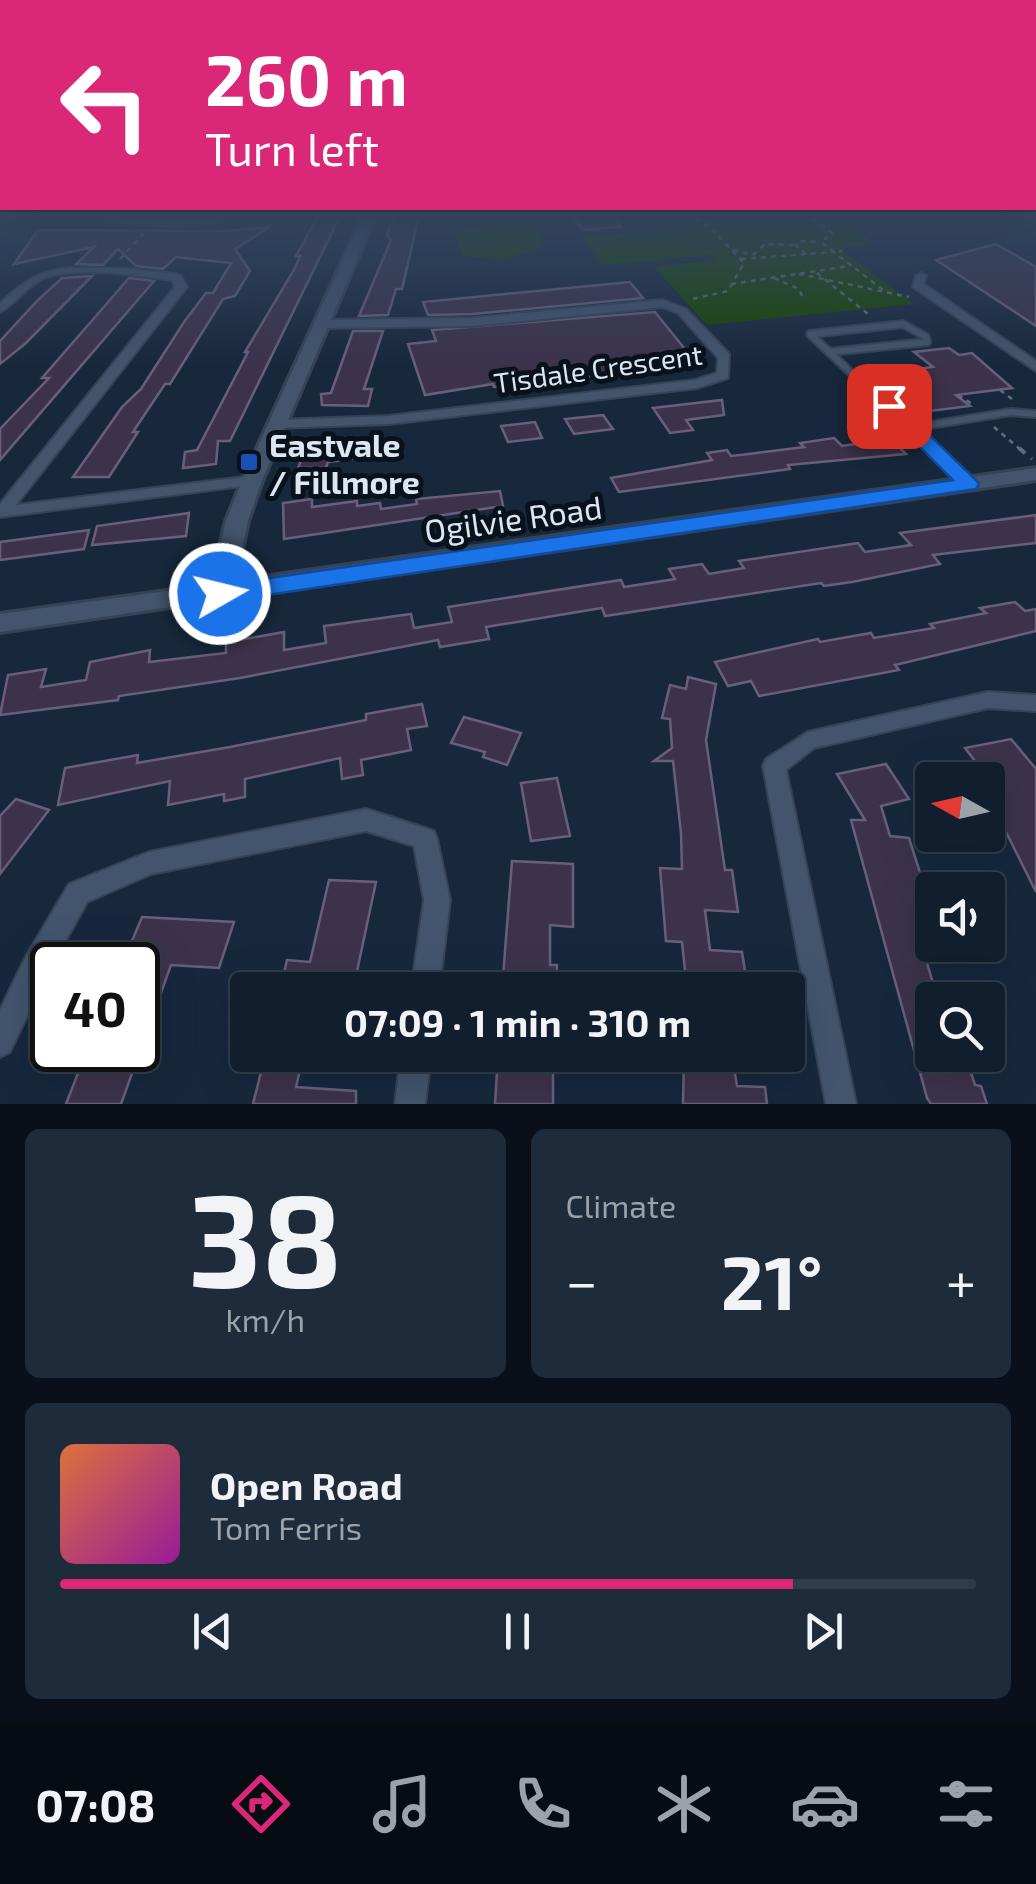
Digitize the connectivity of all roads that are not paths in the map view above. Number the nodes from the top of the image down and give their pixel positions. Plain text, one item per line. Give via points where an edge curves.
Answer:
1 (348, 264) edge
2 (921, 276) dead end
3 (0, 309) edge
4 (322, 324) junction
5 (829, 352) junction
6 (1036, 368) edge
7 (1036, 414) edge
8 (277, 424) junction
9 (911, 428) junction
10 (1036, 474) edge
11 (252, 480) junction
12 (969, 484) junction
13 (1, 512) edge
14 (220, 594) junction
15 (0, 623) edge
16 (1036, 704) edge
17 (427, 972) edge
18 (0, 1042) edge
19 (414, 1072) edge
20 (410, 1104) edge
21 (841, 1104) edge

1 - 4 street
2 - 6 street via 918,285
3 - 13 street via 44,274 176,277 181,288
4 - 8 street
4 - 8 street, Tisdale Crescent via 472,322 663,303 682,312 724,357 722,375 696,384 388,420
5 - 5 lane via 810,334 913,326 927,342
5 - 9 lane
7 - 9 lane
8 - 11 street
9 - 12 lane
10 - 12 street, Ogilvie Road
11 - 13 street
11 - 14 street
12 - 14 street, Ogilvie Road
14 - 15 street, Ogilvie Road
16 - 21 street via 988,700 808,741 774,766
17 - 18 street via 437,900 425,840 366,820 149,863 78,892
19 - 20 street

